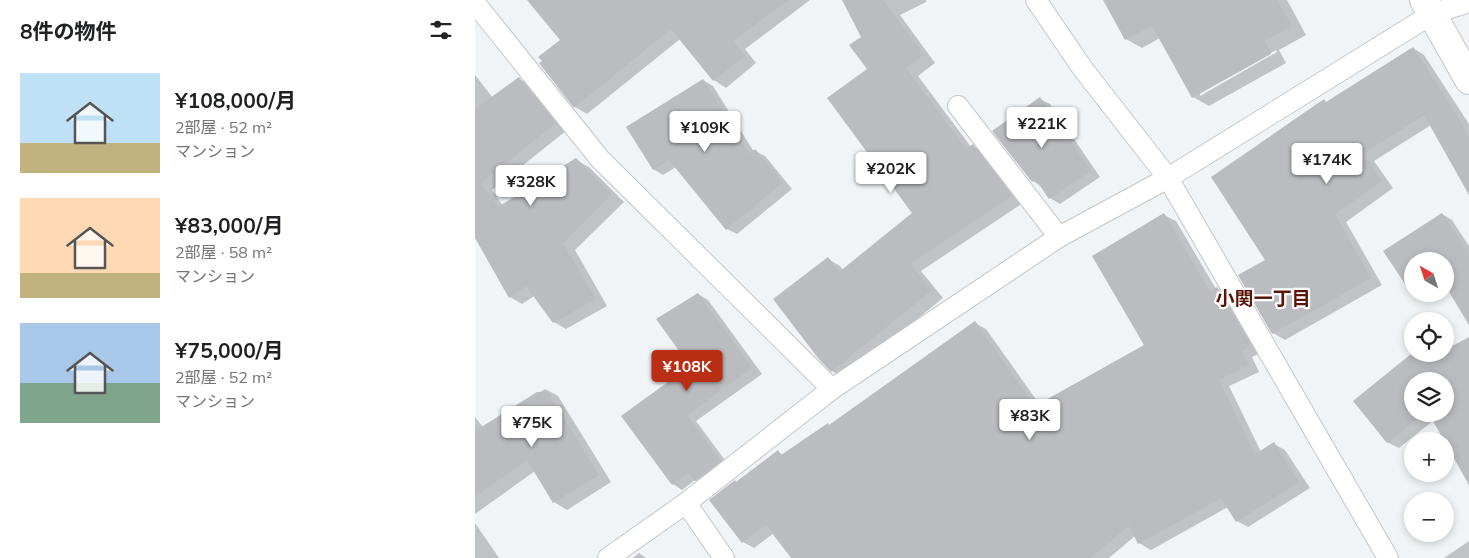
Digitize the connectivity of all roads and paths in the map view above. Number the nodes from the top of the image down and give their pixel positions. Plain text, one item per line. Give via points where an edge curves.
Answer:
1 (1036, 0) edge
2 (1469, 2) edge
3 (475, 3) edge
4 (1428, 7) edge
5 (1469, 80) edge
6 (958, 106) dead end
7 (1168, 178) junction
8 (1059, 237) junction
9 (832, 389) junction
10 (686, 504) junction
11 (1385, 557) edge
12 (608, 558) edge
13 (724, 558) edge

1 - 7 lane via 1083,69
2 - 4 lane
3 - 9 lane via 600,159
4 - 5 street
4 - 7 lane
6 - 8 lane
7 - 8 lane
7 - 11 lane
8 - 9 lane
9 - 10 lane
10 - 12 lane
10 - 13 lane

